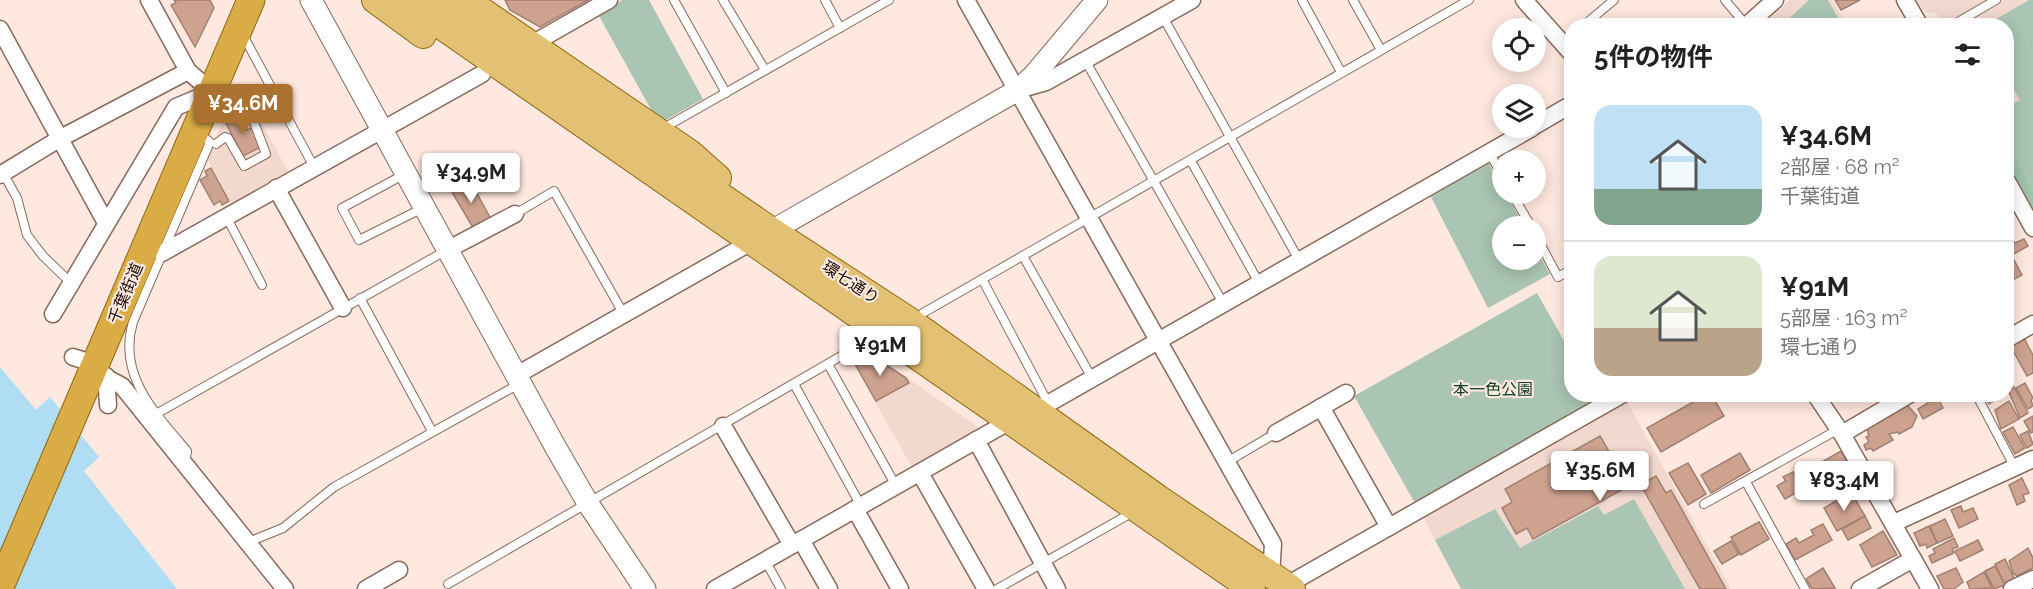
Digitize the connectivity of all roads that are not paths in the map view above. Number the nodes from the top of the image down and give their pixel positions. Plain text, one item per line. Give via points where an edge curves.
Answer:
1 (149, 0) edge
2 (251, 0) edge
3 (311, 0) edge
4 (375, 0) edge
5 (404, 0) edge
6 (436, 0) edge
7 (466, 0) edge
8 (609, 0) edge
9 (674, 0) edge
10 (723, 0) edge
11 (825, 0) edge
12 (889, 0) edge
13 (966, 0) edge
14 (1097, 0) edge
15 (1192, 0) edge
16 (1302, 0) edge
17 (1353, 0) edge
18 (1469, 0) edge
19 (1524, 0) edge
20 (1614, 0) edge
21 (1725, 0) edge
22 (1775, 0) edge
23 (1905, 0) edge
24 (1996, 0) edge
25 (877, 3) edge
26 (1163, 16) junction
27 (1593, 18) edge
28 (1740, 18) edge
29 (1755, 18) edge
30 (1915, 18) edge
31 (1965, 18) edge
32 (239, 28) junction
33 (840, 28) junction
34 (0, 29) edge
35 (1564, 39) edge
36 (532, 44) junction
37 (1381, 50) junction
38 (482, 54) junction
39 (1085, 60) junction
40 (765, 70) junction
41 (188, 71) junction
42 (1341, 72) junction
43 (1018, 90) junction
44 (212, 92) junction
45 (726, 93) junction
46 (1564, 109) edge
47 (1546, 119) edge
48 (254, 122) dead end
49 (669, 125) dead end
50 (381, 130) junction
51 (206, 137) junction
52 (1514, 138) edge
53 (60, 139) junction
54 (1230, 139) junction
55 (1489, 152) junction
56 (1492, 157) edge
57 (1191, 161) junction
58 (314, 167) junction
59 (2, 174) edge
60 (405, 174) junction
61 (1154, 182) junction
62 (276, 188) junction
63 (2014, 194) edge
64 (423, 208) junction
65 (515, 214) joint
66 (226, 216) junction
67 (1091, 218) junction
68 (106, 223) junction
69 (2033, 228) edge
70 (763, 236) junction
71 (447, 250) junction
72 (162, 253) junction
73 (1546, 254) edge
74 (1023, 256) junction
75 (1299, 260) junction
76 (1564, 273) edge
77 (982, 279) junction
78 (72, 283) junction
79 (1259, 283) junction
80 (262, 285) dead end
81 (360, 297) junction
82 (1223, 303) junction
83 (343, 308) junction
84 (623, 313) junction
85 (923, 313) dead end
86 (53, 314) dead end
87 (2033, 324) edge
88 (2014, 335) edge
89 (1158, 340) junction
90 (867, 341) dead end
91 (828, 364) junction
92 (90, 371) junction
93 (1092, 378) junction
94 (517, 380) junction
95 (794, 384) junction
96 (1346, 393) dead end
97 (1609, 402) edge
98 (1820, 402) edge
99 (1895, 402) edge
100 (1981, 402) edge
101 (108, 405) dead end
102 (1042, 407) junction
103 (1321, 407) junction
104 (156, 414) junction
105 (1010, 421) junction
106 (723, 426) junction
107 (432, 431) junction
108 (1840, 432) junction
109 (1276, 433) joint
110 (976, 440) junction
111 (2033, 459) edge
112 (1227, 462) junction
113 (184, 463) junction
114 (2015, 468) junction
115 (920, 472) junction
116 (1746, 482) junction
117 (896, 486) junction
118 (1704, 504) dead end
119 (589, 505) junction
120 (858, 508) junction
121 (1138, 509) junction
122 (1893, 524) junction
123 (1389, 527) junction
124 (245, 543) junction
125 (796, 543) junction
126 (1912, 559) junction
127 (765, 560) junction
128 (1042, 563) junction
129 (399, 570) dead end
130 (2033, 579) edge
131 (448, 584) dead end
132 (1276, 584) edge
133 (0, 587) edge
134 (285, 589) edge
135 (366, 589) edge
136 (645, 589) edge
137 (715, 589) edge
138 (781, 589) edge
139 (829, 589) edge
140 (900, 589) edge
141 (986, 589) edge
142 (997, 589) edge
143 (1057, 589) edge
144 (1805, 589) edge
145 (1860, 589) edge
146 (1930, 589) edge
147 (2012, 589) edge

1 - 41 street
2 - 32 highway, 千葉街道
3 - 50 street
4 - 38 main road
5 - 38 main road, 環七通り
6 - 38 main road, 環七通り
7 - 36 main road
8 - 36 street
9 - 45 lane
10 - 40 lane
11 - 33 lane
12 - 25 lane
13 - 43 street
14 - 43 street
15 - 26 street
16 - 42 lane
17 - 37 lane
18 - 37 lane
19 - 35 street
20 - 27 lane
21 - 28 lane
22 - 29 street
23 - 30 street
24 - 31 lane
25 - 33 lane
26 - 39 street
26 - 54 lane
32 - 44 highway, 千葉街道
32 - 58 lane
33 - 40 lane
34 - 53 street
36 - 70 main road via 690,153
37 - 42 lane
38 - 50 street
38 - 70 main road, 環七通り
38 - 70 main road via 635,180 691,212
39 - 43 street via 1046,82
39 - 61 lane
40 - 45 lane
41 - 44 street
41 - 53 street
42 - 54 lane
43 - 67 street
43 - 70 street
44 - 51 highway, 千葉街道
44 - 68 street via 176,107
45 - 49 lane
46 - 47 street
48 - 51 lane via 266,154 244,166 228,138
50 - 58 street
50 - 60 street
51 - 72 lane via 210,142
51 - 92 highway, 千葉街道
52 - 55 street
53 - 59 street
53 - 68 street
54 - 57 lane
54 - 75 lane
55 - 56 lane
55 - 75 street
57 - 61 lane
57 - 79 lane
58 - 62 street
59 - 78 lane via 17,198 27,235
60 - 64 street
60 - 64 lane via 342,208 359,240
61 - 67 lane
61 - 82 lane
62 - 66 street
62 - 83 street
63 - 69 street
64 - 71 street
65 - 71 street
65 - 84 lane via 554,191
66 - 72 street
66 - 80 lane
67 - 74 lane
67 - 89 street
68 - 78 street
70 - 84 street
70 - 102 main road, 環七通り via 910,321
70 - 105 main road, 環七通り
71 - 81 lane
71 - 94 street
72 - 104 lane via 133,322 129,346 139,390
73 - 76 lane via 1558,276
74 - 77 lane
74 - 93 lane
75 - 79 street
77 - 85 lane
77 - 102 lane
78 - 86 street
79 - 82 street
81 - 83 lane
81 - 107 lane
82 - 89 street
83 - 104 lane
84 - 94 street
87 - 88 street
89 - 93 street
89 - 112 street
90 - 91 lane
91 - 95 lane
91 - 117 lane
92 - 101 street
92 - 113 street via 122,386
92 - 133 highway, 千葉街道
93 - 102 street
94 - 107 lane
94 - 119 street
95 - 106 lane
95 - 120 lane
96 - 103 street
97 - 123 street
98 - 108 street
99 - 108 street
100 - 114 lane
102 - 132 main road, 環七通り
103 - 109 street
103 - 123 street
104 - 113 lane via 187,451
105 - 110 street
105 - 121 main road, 環七通り
106 - 119 lane
106 - 125 street
107 - 124 lane via 334,487 282,528
108 - 116 lane
108 - 122 street
109 - 112 lane
110 - 115 street
110 - 128 street
111 - 114 street
112 - 132 street via 1273,544
113 - 124 street
114 - 122 street
115 - 117 street
115 - 141 street
116 - 118 lane
116 - 144 lane
117 - 120 street
119 - 131 lane
119 - 136 street
120 - 125 street
120 - 140 street
121 - 128 lane
121 - 132 main road, 環七通り
122 - 126 street
123 - 132 street
124 - 134 street
125 - 127 street
125 - 139 street
126 - 145 street
126 - 146 street
127 - 137 street
127 - 138 lane
128 - 142 lane
128 - 143 street
129 - 135 street
130 - 147 street

